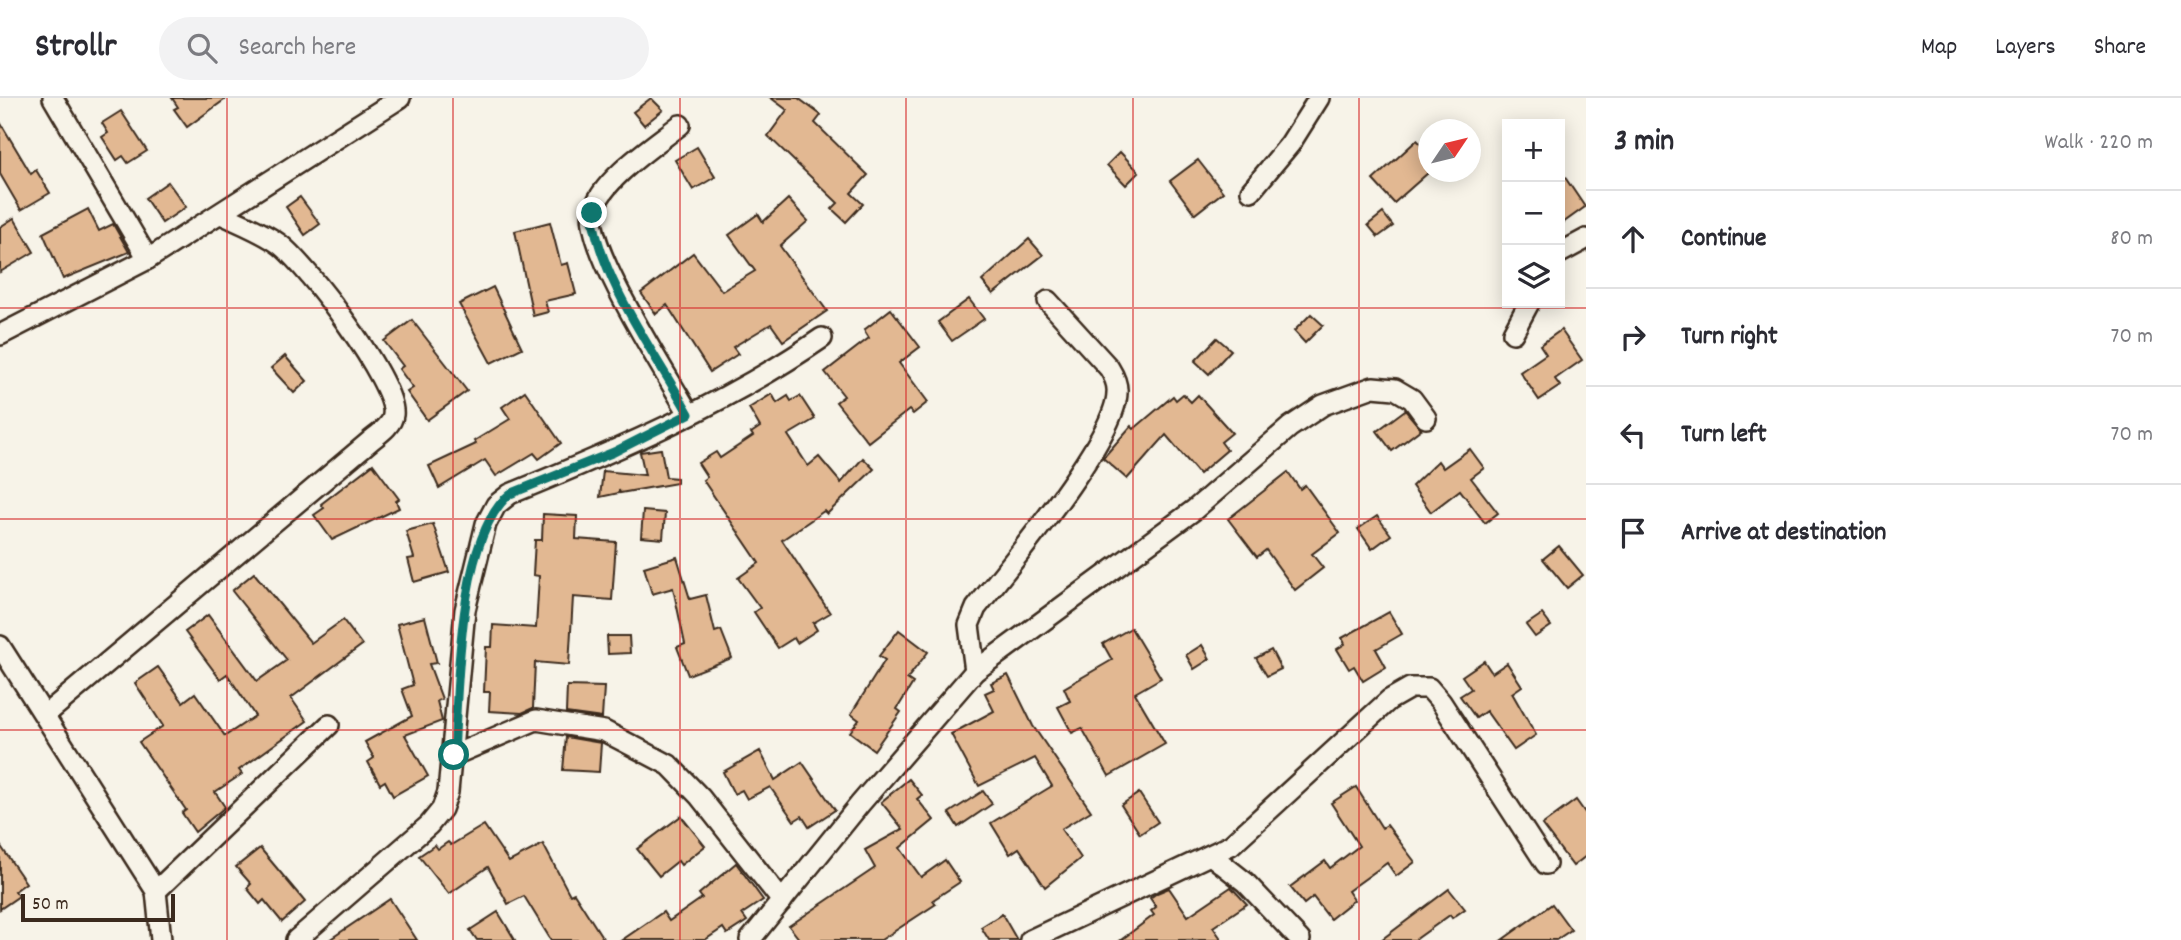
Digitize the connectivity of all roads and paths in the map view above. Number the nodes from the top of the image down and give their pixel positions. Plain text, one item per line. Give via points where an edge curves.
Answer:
1 (53, 98) edge
2 (400, 98) edge
3 (1319, 98) edge
4 (680, 125) dead end
5 (1251, 191) dead end
6 (221, 214) junction
7 (1586, 239) edge
8 (1565, 250) edge
9 (148, 260) junction
10 (1048, 301) dead end
11 (1526, 308) edge
12 (1513, 333) dead end
13 (0, 335) edge
14 (822, 338) dead end
15 (689, 414) junction
16 (1426, 418) dead end
17 (0, 646) edge
18 (975, 671) junction
19 (46, 715) junction
20 (328, 725) dead end
21 (454, 755) junction
22 (1212, 856) junction
23 (1546, 864) dead end
24 (156, 891) junction
25 (782, 901) junction
26 (161, 940) edge
27 (296, 940) edge
28 (750, 940) edge
29 (1030, 940) edge
30 (1300, 940) edge

1 - 9 street
2 - 6 street
3 - 5 street via 1290,144
4 - 15 street via 627,168 600,196 592,213 606,267
6 - 9 street
6 - 19 street via 278,244 305,267 374,367 393,415 369,442
7 - 8 street
9 - 13 street
10 - 18 street via 1109,368 1118,394 1114,410 1065,493 976,608 969,625
11 - 12 street
14 - 15 street via 759,380
15 - 21 street via 614,452 510,494 496,505 486,524 464,610
16 - 18 street via 1412,399 1395,388 1373,387 1323,405 1290,427 1194,510
17 - 19 street
18 - 25 street
19 - 24 street
20 - 24 street
21 - 25 street via 536,720 604,731 669,765
21 - 27 street via 442,809 429,825
22 - 23 street via 1259,822 1390,700 1410,688 1429,688
22 - 29 street
22 - 30 street via 1245,882
24 - 26 street
25 - 28 street

